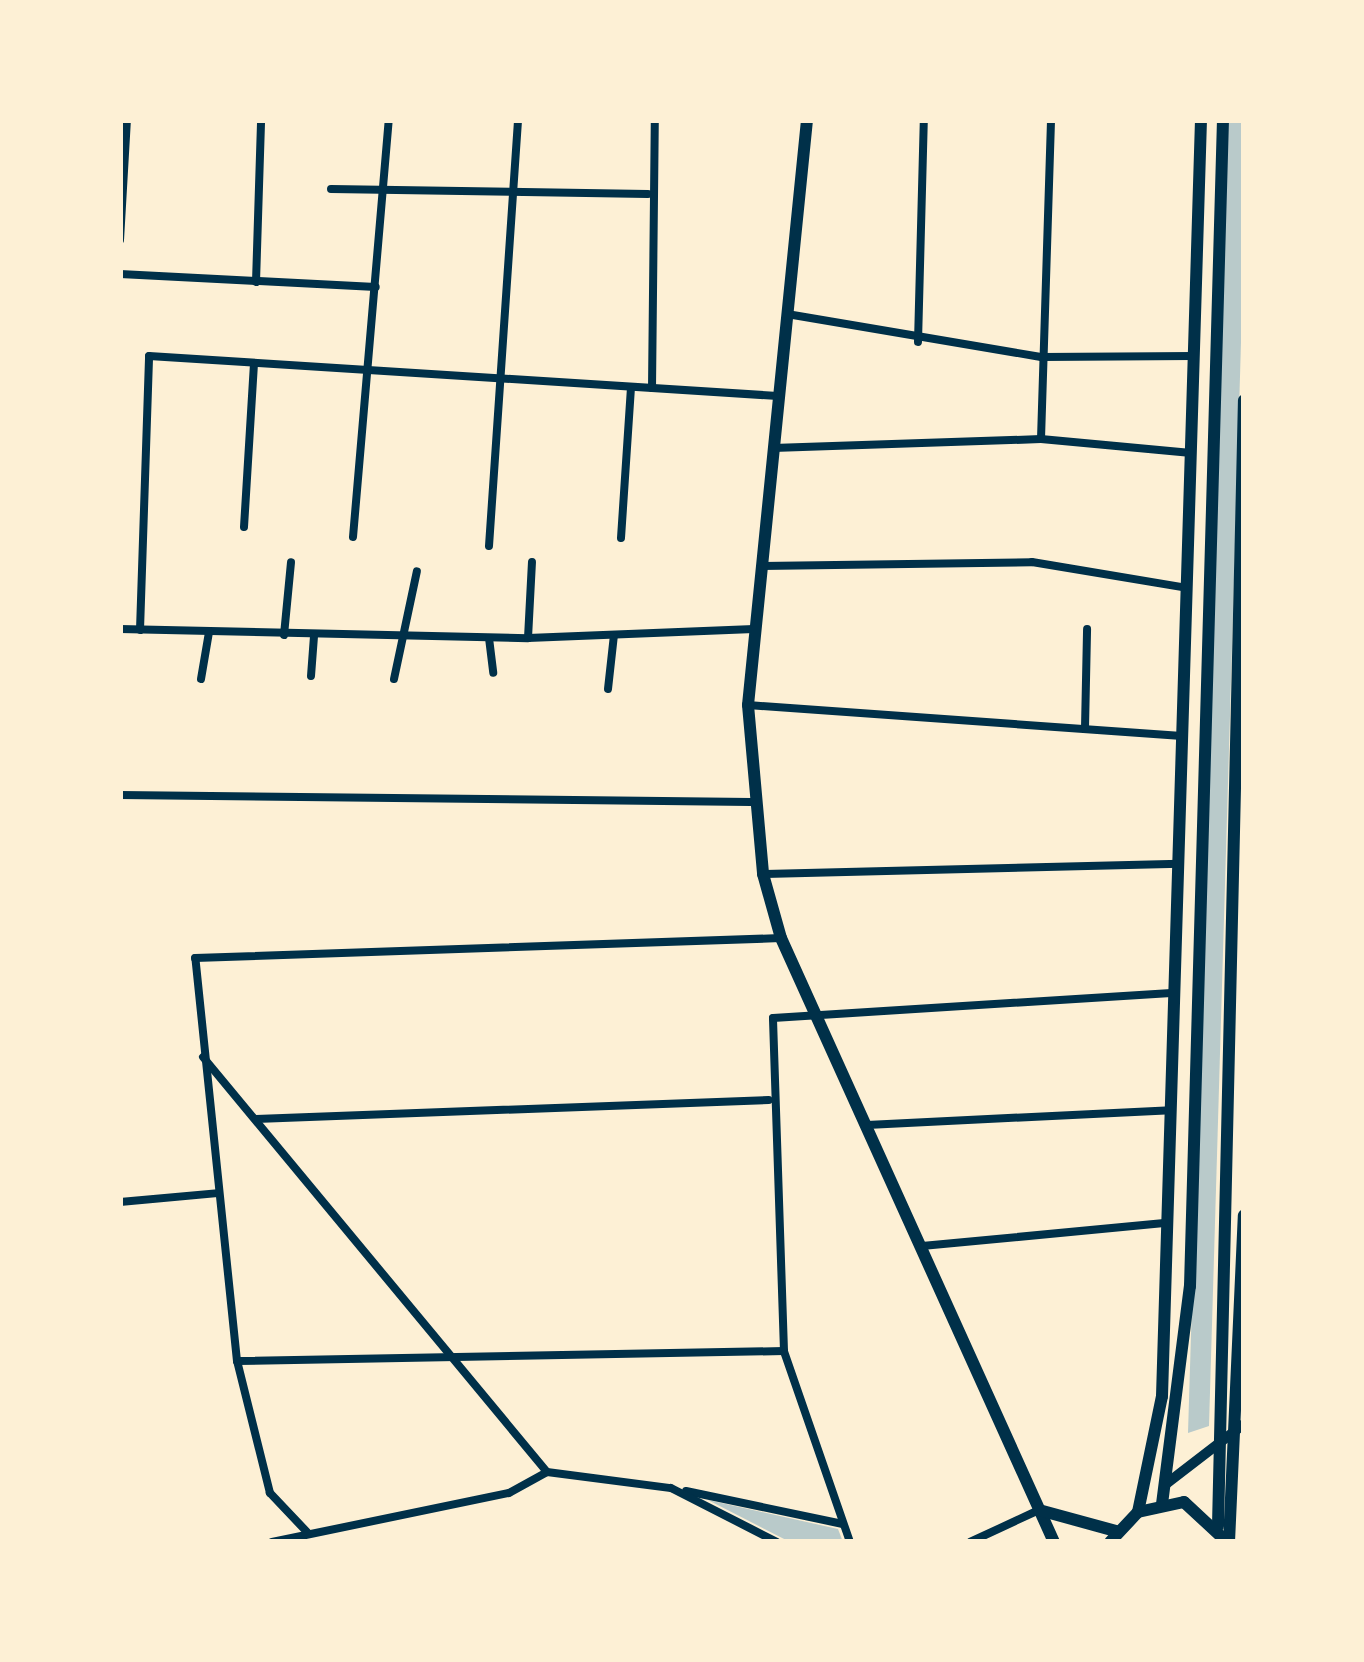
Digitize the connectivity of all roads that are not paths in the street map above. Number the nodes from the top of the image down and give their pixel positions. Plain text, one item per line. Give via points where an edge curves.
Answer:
1 (127, 120) edge
2 (261, 120) edge
3 (389, 120) edge
4 (518, 120) edge
5 (656, 120) edge
6 (808, 120) edge
7 (924, 120) edge
8 (1052, 120) edge
9 (1201, 120) edge
10 (1223, 120) edge
11 (383, 188) junction
12 (511, 188) junction
13 (331, 189) dead end
14 (648, 194) junction
15 (120, 240) edge
16 (1197, 251) junction
17 (1220, 252) junction
18 (120, 274) edge
19 (256, 281) junction
20 (376, 287) junction
21 (787, 314) junction
22 (917, 343) junction
23 (1193, 356) junction
24 (1042, 357) junction
25 (254, 363) junction
26 (375, 372) junction
27 (499, 378) junction
28 (631, 387) junction
29 (652, 388) junction
30 (778, 396) junction
31 (1244, 400) edge
32 (1041, 439) junction
33 (773, 448) junction
34 (1191, 453) junction
35 (244, 527) dead end
36 (353, 537) dead end
37 (621, 538) dead end
38 (489, 546) dead end
39 (291, 562) dead end
40 (532, 562) dead end
41 (760, 566) junction
42 (417, 571) dead end
43 (1189, 588) junction
44 (120, 629) edge
45 (754, 629) junction
46 (1087, 629) dead end
47 (140, 630) junction
48 (209, 632) junction
49 (614, 634) junction
50 (284, 635) junction
51 (314, 636) junction
52 (405, 637) junction
53 (489, 638) junction
54 (529, 638) junction
55 (493, 674) dead end
56 (310, 676) dead end
57 (201, 679) dead end
58 (394, 679) dead end
59 (608, 688) dead end
60 (748, 705) junction
61 (1085, 728) junction
62 (1183, 736) junction
63 (120, 795) edge
64 (752, 802) junction
65 (1180, 864) junction
66 (763, 874) junction
67 (781, 938) junction
68 (1177, 993) junction
69 (813, 1010) junction
70 (202, 1056) junction
71 (770, 1100) junction
72 (1171, 1110) junction
73 (256, 1118) junction
74 (867, 1125) junction
75 (218, 1193) junction
76 (120, 1202) edge
77 (1244, 1215) edge
78 (1167, 1222) junction
79 (922, 1246) junction
80 (784, 1351) junction
81 (450, 1354) junction
82 (237, 1361) junction
83 (1243, 1424) edge
84 (1219, 1436) junction
85 (547, 1472) junction
86 (671, 1488) junction
87 (1161, 1497) junction
88 (1039, 1510) junction
89 (1138, 1512) junction
90 (843, 1524) junction
91 (1219, 1526) junction
92 (308, 1537) edge
93 (1113, 1537) edge
94 (272, 1542) edge
95 (777, 1542) edge
96 (850, 1542) edge
97 (970, 1542) edge
98 (1054, 1542) edge
99 (1228, 1542) edge

1 - 15 street
2 - 19 street
3 - 11 street
4 - 12 street
5 - 14 street
6 - 21 main road
7 - 22 street
8 - 24 street
9 - 16 main road
10 - 17 main road
11 - 12 street
11 - 13 street
11 - 20 street
12 - 14 street
12 - 27 street
14 - 29 street
16 - 17 main road
16 - 23 main road
17 - 87 main road via 1189,1307 1184,1390
18 - 19 street
19 - 20 street
20 - 26 street
21 - 22 street
21 - 30 main road
22 - 24 street
23 - 24 street
23 - 34 main road
24 - 32 street
25 - 26 street
25 - 35 street
25 - 47 street via 148,356
26 - 27 street
26 - 36 street
27 - 28 street
27 - 38 street
28 - 29 street
28 - 37 street
29 - 30 street
30 - 33 main road
31 - 84 main road
32 - 33 street
32 - 34 street
33 - 41 main road
34 - 43 main road
39 - 50 street
40 - 54 street
41 - 43 street via 1032,562
41 - 45 main road
42 - 52 street
43 - 62 main road
44 - 47 street
45 - 49 street
45 - 60 main road
46 - 61 street
47 - 48 street
48 - 50 street
48 - 57 street
49 - 54 street
49 - 59 street
50 - 51 street
51 - 52 street
51 - 56 street
52 - 53 street
52 - 58 street
53 - 54 street
53 - 55 street
60 - 61 street
60 - 64 main road
61 - 62 street
62 - 65 main road
63 - 64 street
64 - 66 main road
65 - 66 street
65 - 68 main road
66 - 67 main road
67 - 69 main road
67 - 70 street via 195,958
68 - 69 street
68 - 72 main road
69 - 71 street via 773,1018
69 - 74 main road
70 - 73 street
70 - 75 street
71 - 73 street
71 - 80 street
72 - 74 street
72 - 78 main road
73 - 81 street
74 - 79 main road
75 - 76 street
75 - 82 street
77 - 83 main road
78 - 79 street
78 - 89 main road via 1162,1396
79 - 88 main road
80 - 81 street
80 - 90 street
81 - 82 street
81 - 85 street
82 - 92 street via 270,1492
83 - 84 street
83 - 99 main road
84 - 87 street
84 - 91 main road
85 - 86 street
85 - 92 street via 508,1493
86 - 90 street
86 - 95 street
87 - 89 main road
87 - 91 main road via 1201,1509
88 - 93 main road
88 - 97 street
88 - 98 main road
89 - 93 main road
90 - 96 street
91 - 99 main road
92 - 94 street

